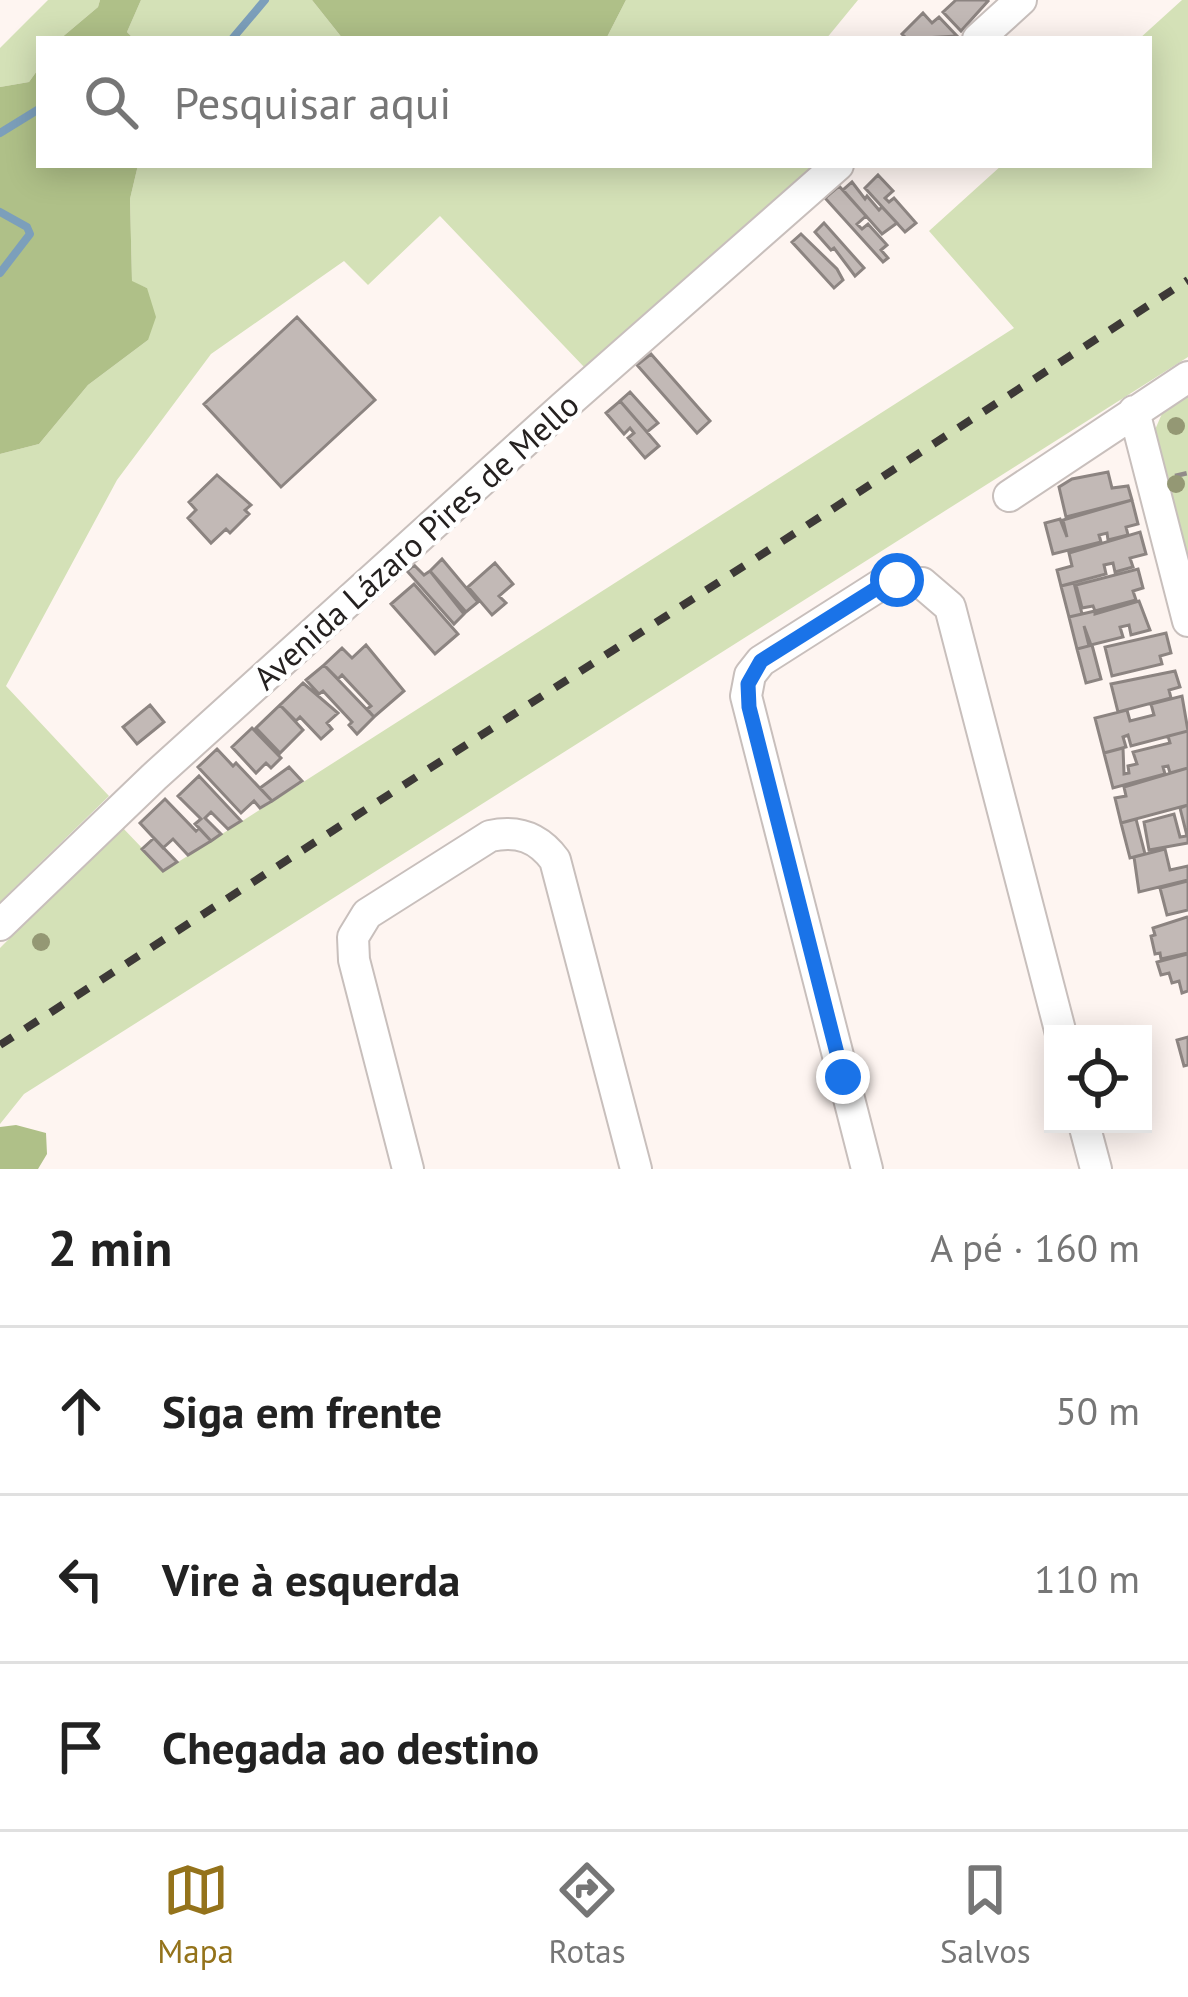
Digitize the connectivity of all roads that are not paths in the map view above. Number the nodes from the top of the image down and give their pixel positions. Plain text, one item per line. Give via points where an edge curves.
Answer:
1 (1021, 0) edge
2 (981, 36) edge
3 (835, 168) edge
4 (1188, 376) edge
5 (1134, 411) junction
6 (1010, 496) dead end
7 (1188, 621) edge
8 (0, 925) edge
9 (1059, 1025) edge
10 (1086, 1133) edge
11 (408, 1169) edge
12 (636, 1169) edge
13 (867, 1169) edge
14 (1096, 1169) edge

1 - 2 street
3 - 8 street, Avenida Lázaro Pires de Mello via 154,777
4 - 5 street
5 - 6 street
5 - 7 street
9 - 13 street via 950,607 922,583 885,583 761,661 746,696
10 - 14 street
11 - 12 street via 353,937 367,914 490,836 515,833 555,860

